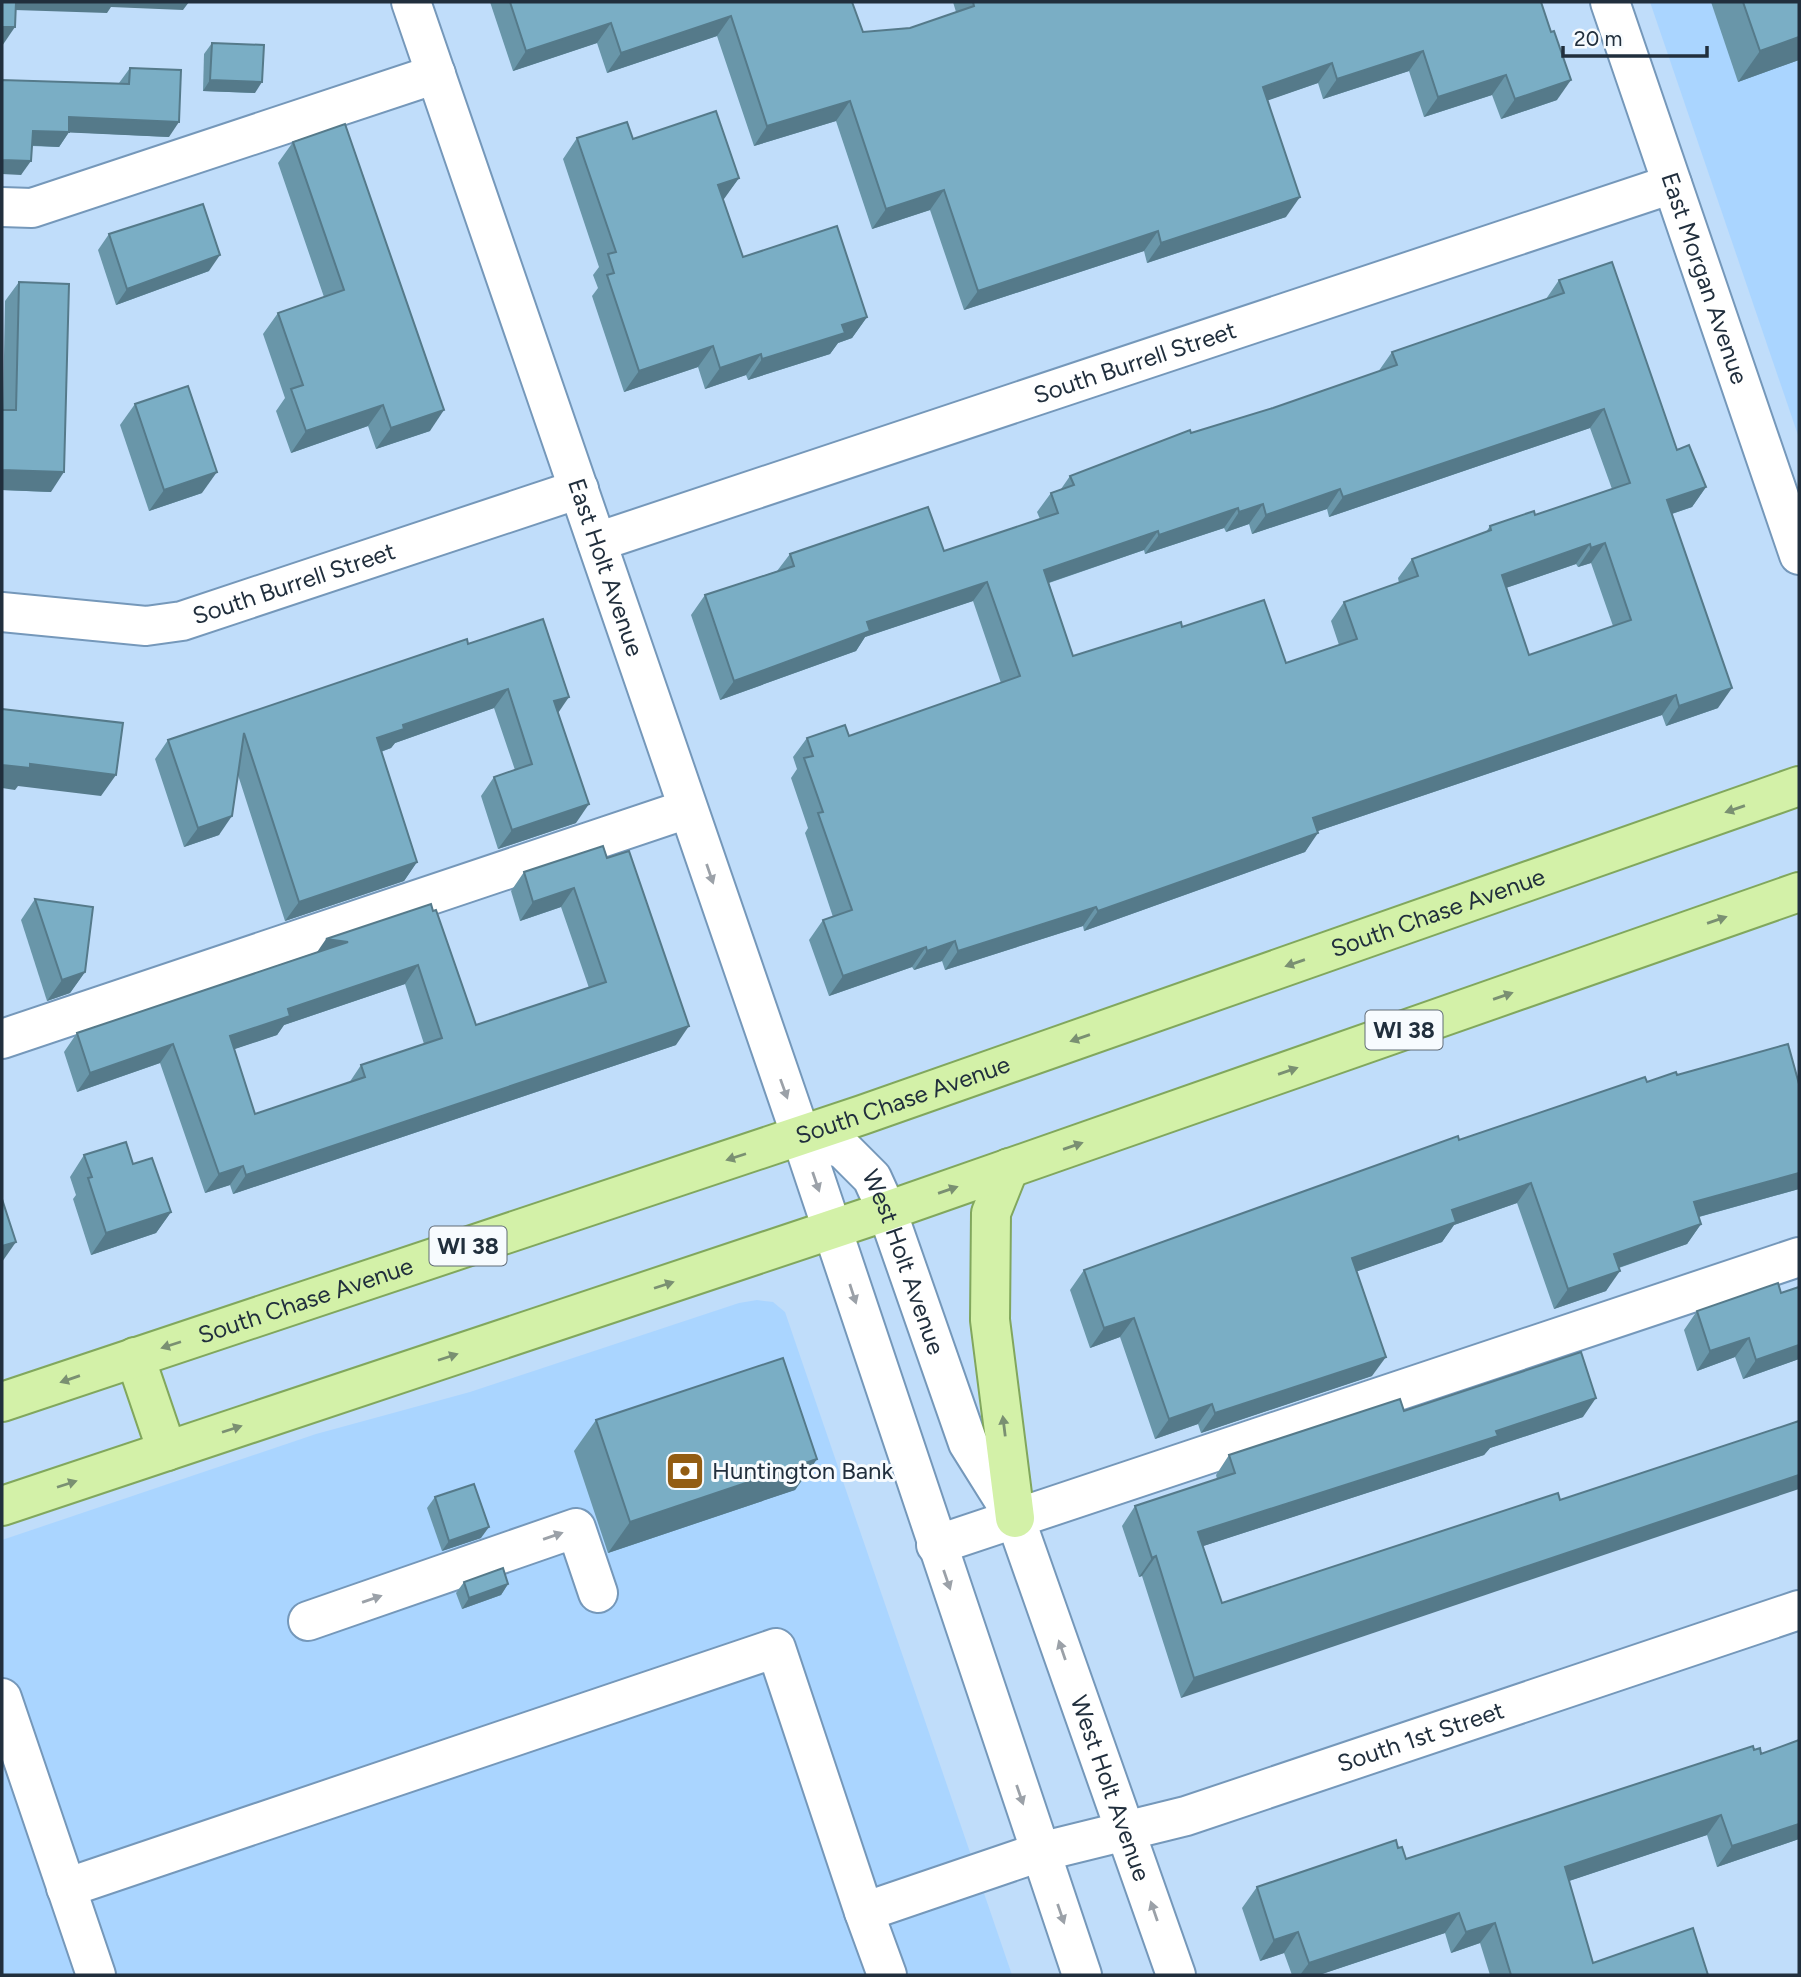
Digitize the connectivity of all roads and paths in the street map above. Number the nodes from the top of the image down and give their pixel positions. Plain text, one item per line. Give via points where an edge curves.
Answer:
1 (411, 2) edge
2 (1610, 2) edge
3 (436, 74) junction
4 (1672, 184) junction
5 (2, 207) edge
6 (579, 489) junction
7 (597, 542) junction
8 (1799, 555) edge
9 (2, 612) edge
10 (1799, 786) edge
11 (687, 809) junction
12 (1799, 892) edge
13 (2, 1039) edge
14 (801, 1136) junction
15 (1009, 1168) junction
16 (887, 1211) junction
17 (832, 1229) junction
18 (1799, 1258) edge
19 (135, 1357) junction
20 (2, 1402) edge
21 (167, 1451) junction
22 (2, 1506) edge
23 (1015, 1518) junction
24 (936, 1545) junction
25 (598, 1593) dead end
26 (1799, 1610) edge
27 (308, 1620) dead end
28 (2, 1698) edge
29 (1126, 1832) junction
30 (1040, 1852) junction
31 (66, 1888) junction
32 (864, 1912) junction
33 (96, 1975) edge
34 (887, 1975) edge
35 (1082, 1975) edge
36 (1176, 1975) edge

1 - 3 street, East Holt Avenue
2 - 4 street, East Morgan Avenue
3 - 5 street via 32,208
3 - 6 street, East Holt Avenue
4 - 7 street, South Burrell Street
4 - 8 street, East Morgan Avenue
6 - 7 street, East Holt Avenue
6 - 9 street, South Burrell Street via 182,621 146,626
7 - 11 street, East Holt Avenue
10 -> 14 main road, South Chase Avenue / WI 38
11 - 13 street
11 -> 14 street, East Holt Avenue
15 -> 12 main road, WI 38
14 - 16 street, West Holt Avenue via 844,1150 872,1178
14 -> 17 street, West Holt Avenue
14 -> 19 main road, South Chase Avenue / WI 38
16 -> 15 main road, WI 38
23 -> 15 main road via 990,1320 991,1213
16 - 17 main road, WI 38
16 - 23 street, West Holt Avenue via 968,1443
21 -> 17 main road, WI 38
17 -> 24 street, West Holt Avenue
18 - 23 street
19 -> 20 main road, South Chase Avenue / WI 38
19 - 21 main road
22 -> 21 main road, WI 38
23 - 24 street
29 -> 23 street, West Holt Avenue
24 -> 30 street, West Holt Avenue
27 -> 25 street via 576,1528
26 - 29 street, South 1st Street via 1186,1816
28 - 31 street
29 - 30 street, South 1st Street
36 -> 29 street, West Holt Avenue
30 - 32 street, South 1st Street
30 -> 35 street, West Holt Avenue
31 - 32 street via 776,1648
31 - 33 street
32 - 34 street

